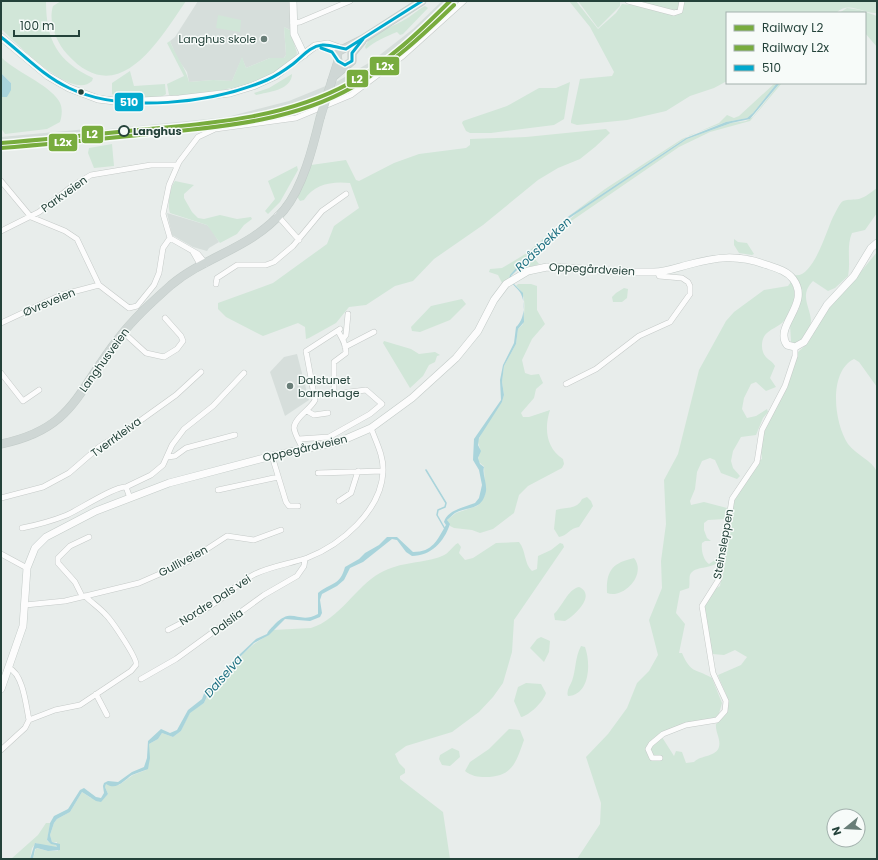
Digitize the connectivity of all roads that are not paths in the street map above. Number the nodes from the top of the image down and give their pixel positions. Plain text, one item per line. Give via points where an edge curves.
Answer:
1 (292, 1) edge
2 (350, 1) edge
3 (422, 1) edge
4 (464, 1) edge
5 (628, 1) edge
6 (682, 1) edge
7 (293, 23) junction
8 (1, 37) edge
9 (307, 52) junction
10 (343, 55) junction
11 (177, 165) junction
12 (1, 181) edge
13 (346, 194) dead end
14 (31, 217) junction
15 (276, 217) junction
16 (1, 231) edge
17 (170, 238) junction
18 (299, 240) junction
19 (877, 243) edge
20 (204, 265) junction
21 (658, 272) junction
22 (216, 284) dead end
23 (99, 285) junction
24 (348, 314) dead end
25 (164, 318) dead end
26 (1, 323) edge
27 (123, 332) junction
28 (374, 332) dead end
29 (343, 339) junction
30 (345, 347) junction
31 (795, 347) junction
32 (201, 372) dead end
33 (1, 373) edge
34 (244, 373) dead end
35 (566, 384) dead end
36 (39, 390) dead end
37 (334, 393) dead end
38 (340, 393) dead end
39 (307, 411) junction
40 (328, 413) dead end
41 (371, 428) junction
42 (234, 435) dead end
43 (299, 439) junction
44 (1, 444) edge
45 (303, 449) junction
46 (272, 456) junction
47 (168, 457) junction
48 (358, 471) junction
49 (383, 471) junction
50 (318, 473) dead end
51 (278, 477) junction
52 (126, 487) junction
53 (218, 490) dead end
54 (1, 498) edge
55 (130, 498) junction
56 (339, 501) dead end
57 (298, 506) dead end
58 (22, 528) dead end
59 (282, 530) dead end
60 (89, 537) dead end
61 (1, 554) edge
62 (305, 559) junction
63 (27, 568) junction
64 (84, 596) junction
65 (25, 605) junction
66 (168, 630) dead end
67 (9, 668) junction
68 (141, 679) dead end
69 (1, 689) edge
70 (96, 694) junction
71 (107, 715) dead end
72 (29, 720) junction
73 (1, 750) edge
74 (660, 758) dead end

1 - 7 main road
2 - 7 street
3 - 10 main road
4 - 11 street via 403,56 351,95 296,118 207,132 195,140
5 - 6 street via 674,13 680,11
7 - 9 main road via 295,38
8 - 9 main road via 48,76 69,88 98,99 123,102 200,97 241,90 275,76
9 - 10 main road via 315,46 324,44
10 - 15 main road, Langhusveien, bridge via 320,118 307,166 292,195
11 - 14 street, Parkveien via 146,165 91,175
11 - 17 street via 170,180 163,209
12 - 14 street
13 - 18 street via 322,211
14 - 16 street, Parkveien
14 - 23 street via 78,239
15 - 18 street
15 - 20 main road, Langhusveien via 252,239
17 - 20 street via 192,251
17 - 23 street via 163,248 156,282 139,304 131,308 126,307
18 - 22 street via 271,264 237,265 217,278
19 - 31 main road via 871,248 854,276 827,305 804,342
20 - 27 main road, Langhusveien via 170,286
21 - 31 main road, Oppegårdveien via 716,258 732,257 757,261 784,272 793,279 798,291 796,308 783,334 787,344
21 - 35 street via 659,276 682,278 690,286 690,294 670,322 639,336 596,369
21 - 41 main road, Oppegårdveien via 547,267 534,269 514,279 506,284 494,300 478,331 456,358 412,398
23 - 26 street, Øvreveien via 61,295
24 - 29 street via 346,335
25 - 27 street via 183,341 177,349 164,357 146,353
27 - 44 main road, Langhusveien via 73,405 60,419 31,436
28 - 30 street
29 - 30 street
29 - 39 street via 339,330 306,351 315,396 312,406
30 - 37 street via 346,353 334,362
31 - 74 street, Steinsleppen via 785,386 762,430 757,462 732,499 719,578 702,606 714,675 726,701 724,711 717,720 686,725 659,737 649,745 648,750 652,758
32 - 54 street, Tverrkleiva via 176,395 99,447 69,473 43,487
33 - 36 street via 20,400 26,400
34 - 47 street via 212,406 184,428 172,445
38 - 43 street via 366,390 382,404 370,414 329,437
39 - 40 street via 314,415
39 - 43 street via 295,422
41 - 45 main road, Oppegårdveien via 341,440
41 - 49 street, Nordre Dals vei via 381,454
42 - 47 street via 186,448 175,456
43 - 45 street
45 - 46 main road, Oppegårdveien
46 - 51 street
46 - 55 main road, Oppegårdveien via 194,475
47 - 52 street via 154,473
48 - 49 street
48 - 50 street
48 - 56 street via 351,493
49 - 62 street, Nordre Dals vei via 380,492 368,511 337,542
51 - 53 street
51 - 57 street via 286,502 289,506
52 - 55 street
52 - 58 street via 119,487 90,504 51,521
55 - 63 main road, Oppegårdveien via 96,511 46,538 36,548
59 - 64 street, Gulliveien via 254,540 227,536 187,562 139,583
60 - 64 street via 70,546 58,558 58,562
61 - 63 street
62 - 66 street, Nordre Dals vei via 275,566 253,575 236,585 220,600
62 - 68 street, Dalslia via 304,566 296,576 264,595 176,659
63 - 65 main road, Oppegårdveien
64 - 65 street, Gulliveien via 66,601
64 - 70 street via 109,618 137,662 131,671
65 - 67 main road, Oppegårdveien via 21,636
67 - 69 main road, Oppegårdveien
67 - 72 street via 19,677
70 - 71 street
70 - 72 street via 76,707 54,710
72 - 73 street via 26,728

